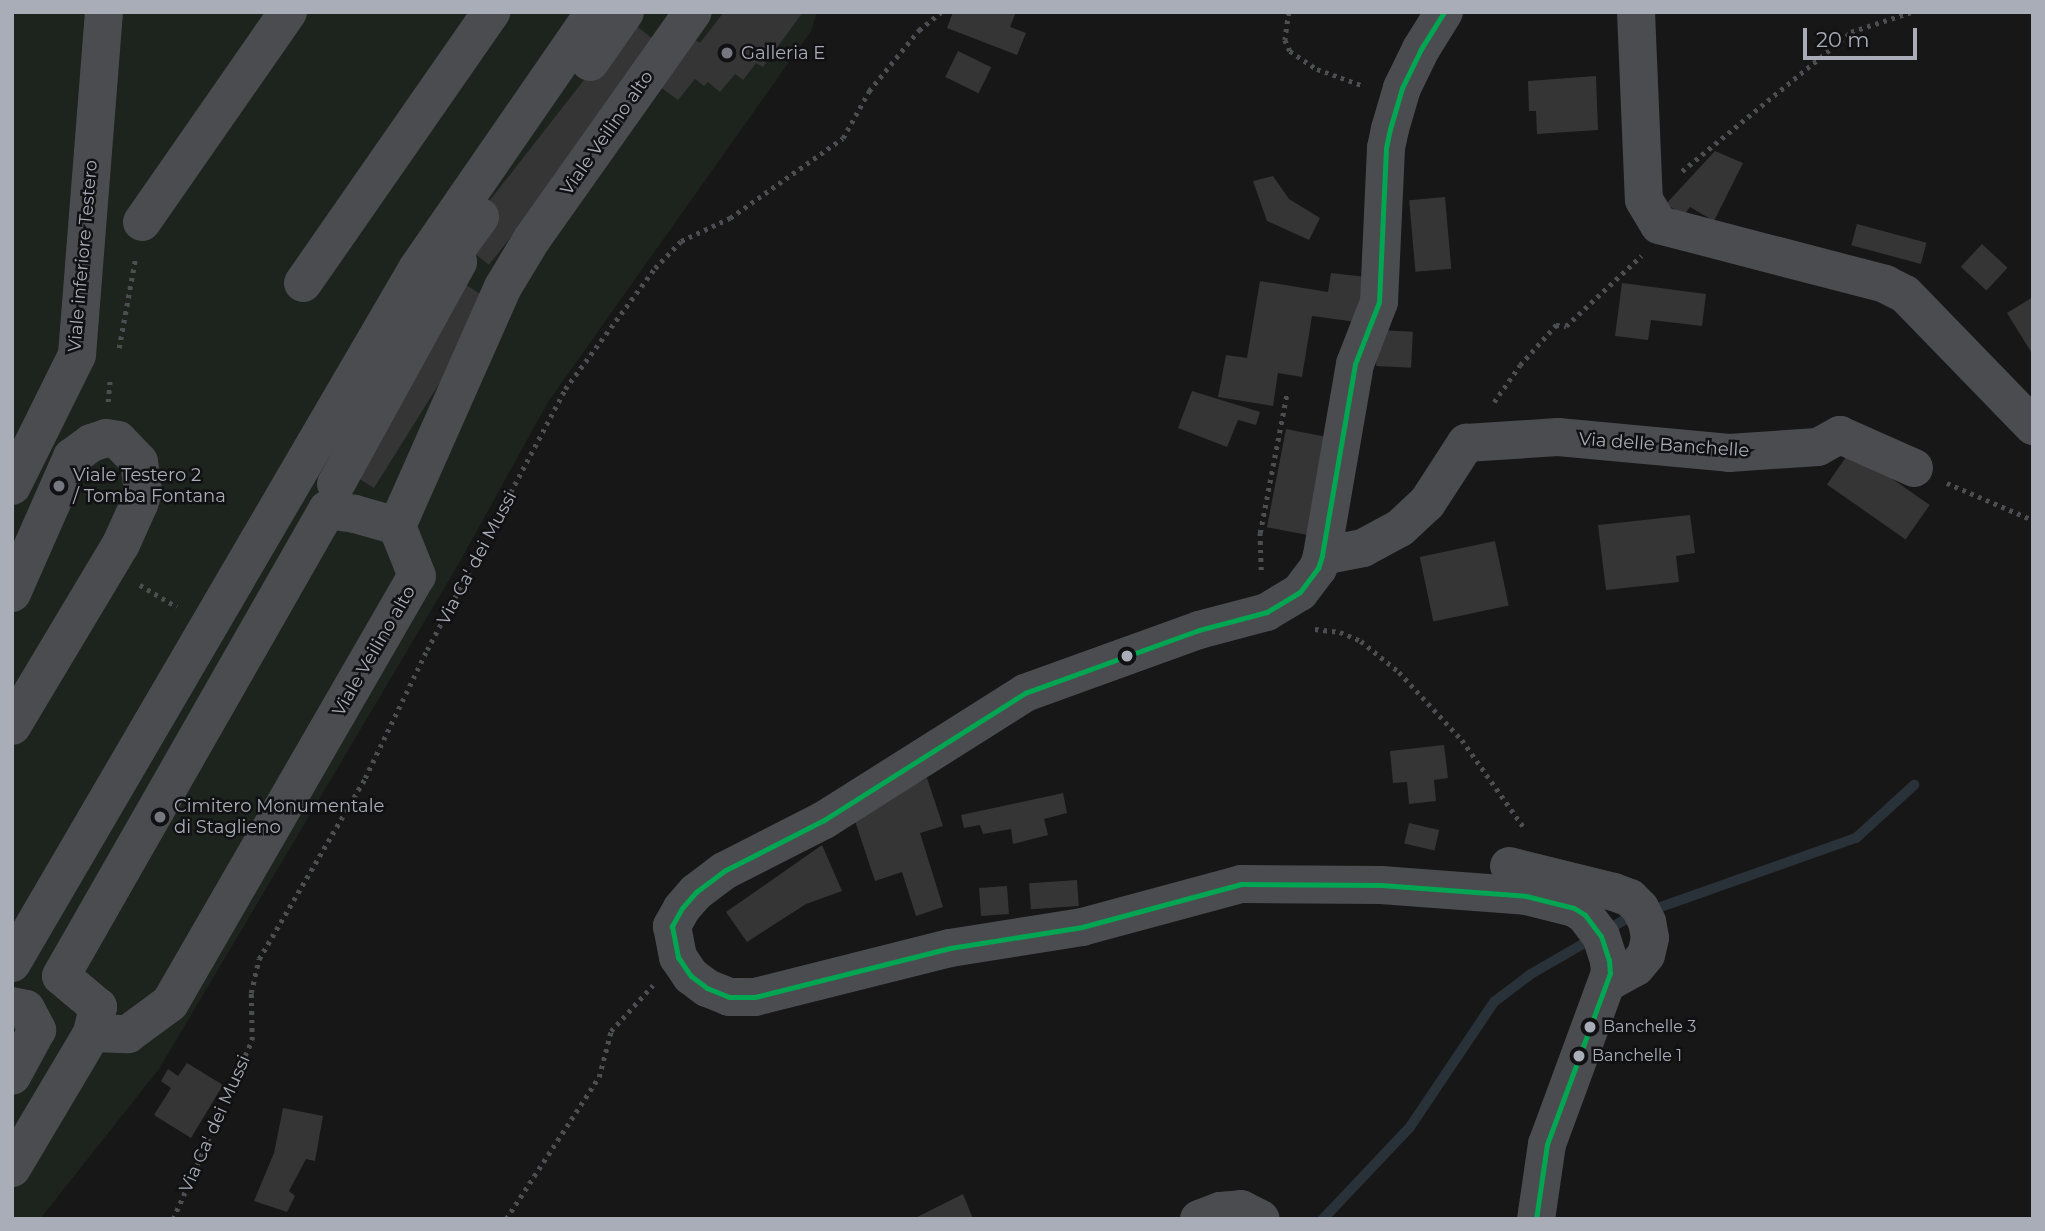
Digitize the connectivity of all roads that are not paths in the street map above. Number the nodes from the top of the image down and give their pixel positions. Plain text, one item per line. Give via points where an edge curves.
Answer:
1 (104, 12) edge
2 (288, 12) edge
3 (491, 12) edge
4 (594, 12) edge
5 (625, 12) edge
6 (643, 12) edge
7 (1444, 12) edge
8 (1636, 12) edge
9 (684, 25) edge
10 (142, 222) road end
11 (458, 262) junction
12 (303, 284) dead end
13 (503, 287) junction
14 (2033, 426) edge
15 (1914, 468) road end
16 (12, 486) edge
17 (345, 499) junction
18 (397, 526) junction
19 (1322, 556) junction
20 (12, 593) edge
21 (12, 726) edge
22 (1509, 866) dead end
23 (12, 963) edge
24 (1607, 983) junction
25 (12, 1006) edge
26 (92, 1033) junction
27 (12, 1076) edge
28 (12, 1168) edge
29 (1199, 1219) edge
30 (1261, 1219) edge
31 (1536, 1219) edge

1 - 16 street, Viale inferiore Testero via 76,355
2 - 10 street
3 - 12 street
4 - 23 street via 417,269
5 - 11 street via 453,254
6 - 9 street
7 - 19 street via 1402,88 1386,148 1379,302 1355,364
8 - 14 street via 1652,212 1905,294
9 - 13 street, Viale Veilino alto
11 - 13 street
11 - 17 street
13 - 18 street, Viale Veilino alto
15 - 19 street, Via delle Banchelle via 1840,435 1818,447 1729,453 1558,438 1466,443 1415,516 1363,548
17 - 18 street
17 - 26 street via 327,510 61,976 98,1007
18 - 26 street, Viale Veilino alto via 417,576 170,1003 128,1034
19 - 24 street via 1300,592 1267,612 1199,630 1026,693 824,820 724,871 696,892 671,926 678,957 707,988 729,997 755,997 950,948 1082,927 1241,884 1381,885 1526,896 1574,908 1601,936 1609,960
20 - 21 street via 72,457 91,443 118,440 139,462 144,492 121,544
22 - 24 street via 1614,892 1640,908 1650,938 1646,955 1636,967
24 - 31 street via 1547,1144
25 - 27 street via 26,1009 37,1030
26 - 28 street
29 - 30 street via 1241,1209

